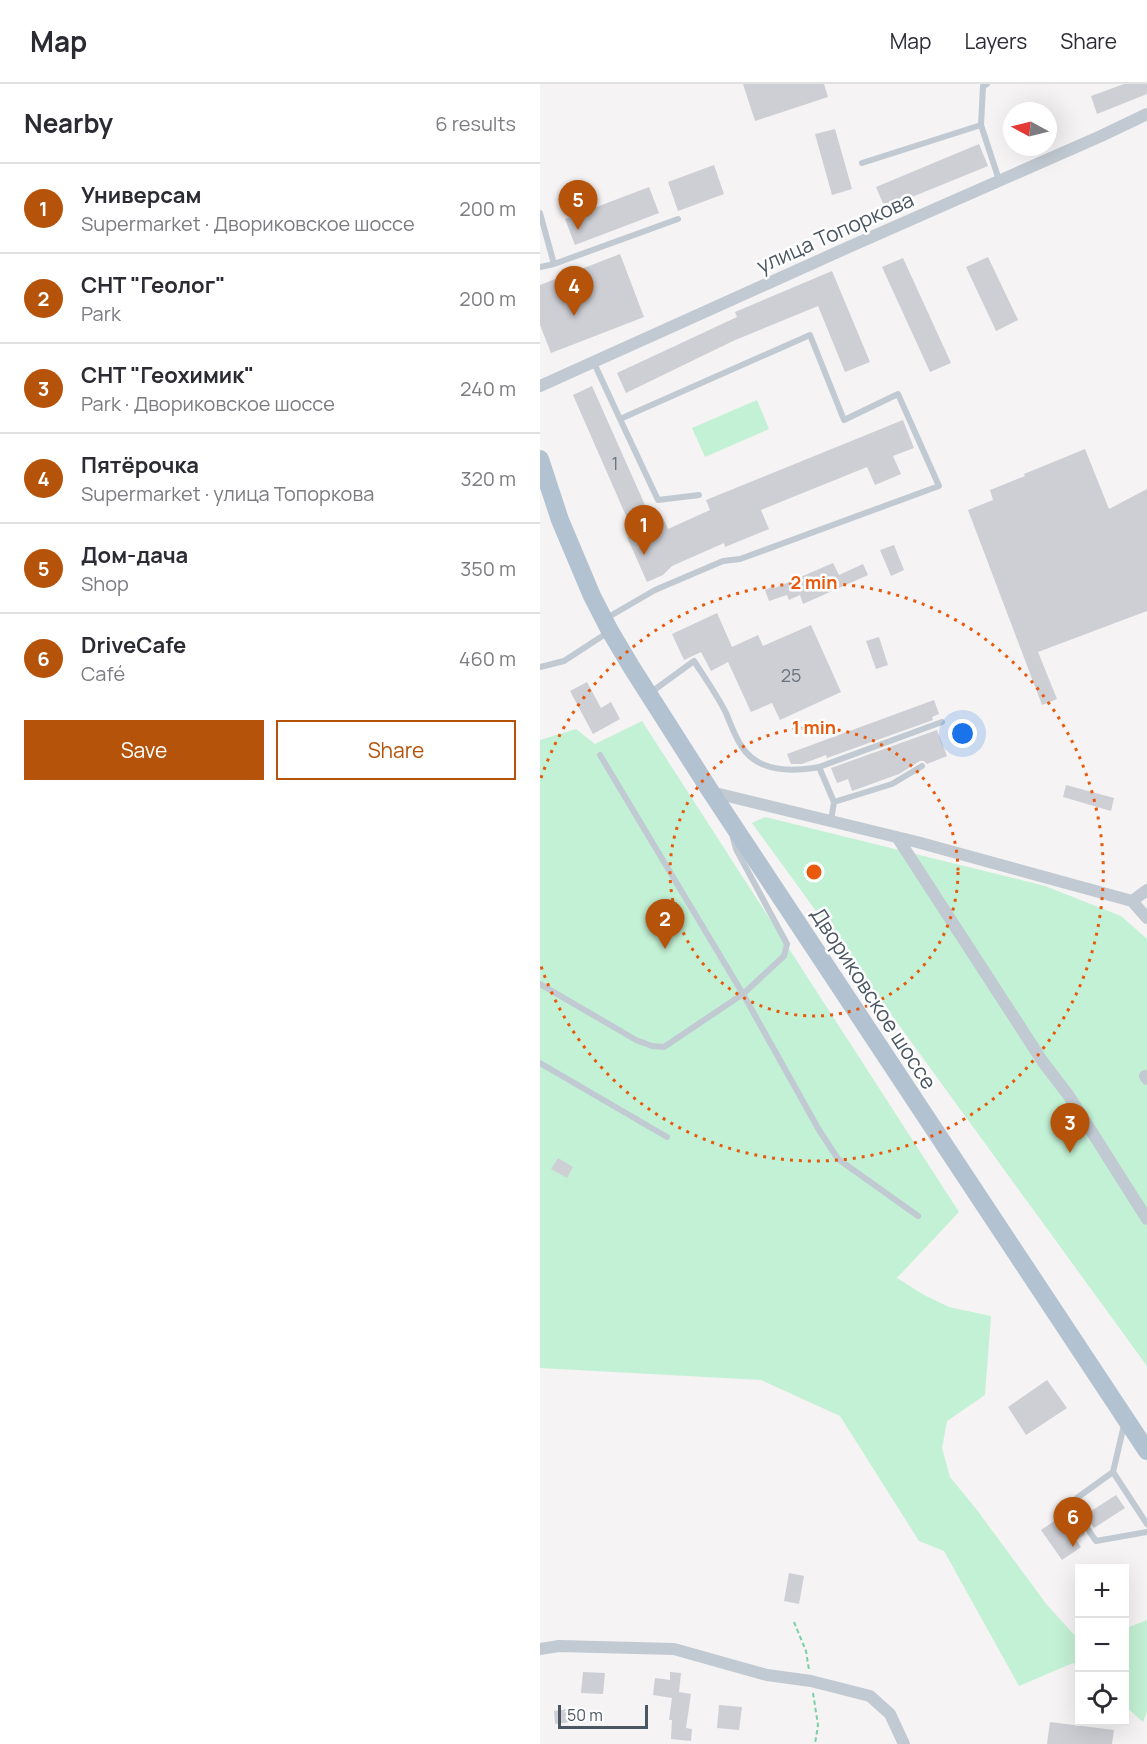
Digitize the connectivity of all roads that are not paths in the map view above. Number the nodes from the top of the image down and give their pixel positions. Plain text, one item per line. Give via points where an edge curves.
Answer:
1 (987, 84) edge
2 (1147, 114) edge
3 (981, 125) junction
4 (862, 163) dead end
5 (999, 181) junction
6 (540, 213) edge
7 (678, 219) dead end
8 (554, 264) junction
9 (540, 267) edge
10 (593, 362) junction
11 (540, 386) edge
12 (620, 419) junction
13 (540, 459) edge
14 (699, 495) dead end
15 (607, 625) junction
16 (540, 667) edge
17 (649, 694) junction
18 (942, 722) dead end
19 (600, 755) dead end
20 (922, 766) dead end
21 (819, 767) junction
22 (711, 792) junction
23 (834, 802) junction
24 (728, 818) junction
25 (831, 821) junction
26 (897, 837) junction
27 (1147, 890) edge
28 (1132, 900) junction
29 (1147, 918) edge
30 (540, 984) edge
31 (743, 994) junction
32 (540, 1063) edge
33 (667, 1137) dead end
34 (918, 1216) dead end
35 (1147, 1219) edge
36 (1125, 1419) junction
37 (1147, 1451) edge
38 (1113, 1472) junction
39 (1147, 1524) edge
40 (1147, 1532) edge
41 (540, 1648) edge
42 (904, 1744) edge

1 - 3 lane via 983,86
2 - 5 street, улица Топоркова
3 - 4 lane
3 - 5 lane
5 - 10 street, улица Топоркова
6 - 8 lane
7 - 8 lane
8 - 9 lane
10 - 11 street, улица Топоркова
10 - 12 lane
12 - 14 lane via 658,500
12 - 15 lane via 810,335 844,420 898,394 939,486 740,559 723,561 655,590
13 - 15 main road, Двориковское шоссе via 545,487
15 - 16 lane via 564,661
15 - 17 main road, Двориковское шоссе
17 - 21 lane via 694,661 751,758 785,770
17 - 22 main road, Двориковское шоссе
18 - 21 lane
19 - 31 lane
20 - 23 lane via 892,784
21 - 23 lane
22 - 24 main road, Двориковское шоссе
22 - 25 street
23 - 25 lane
24 - 31 lane via 736,849 788,944 784,956
24 - 36 main road, Двориковское шоссе
25 - 26 street
26 - 28 street
26 - 35 street
27 - 28 street
28 - 29 street
30 - 31 lane via 636,1040 664,1047
31 - 34 lane via 838,1159
32 - 33 lane
36 - 37 main road, Двориковское шоссе
36 - 38 lane
38 - 39 lane
38 - 40 lane via 1070,1503 1096,1541
41 - 42 street via 674,1649 767,1675 870,1696 890,1714

